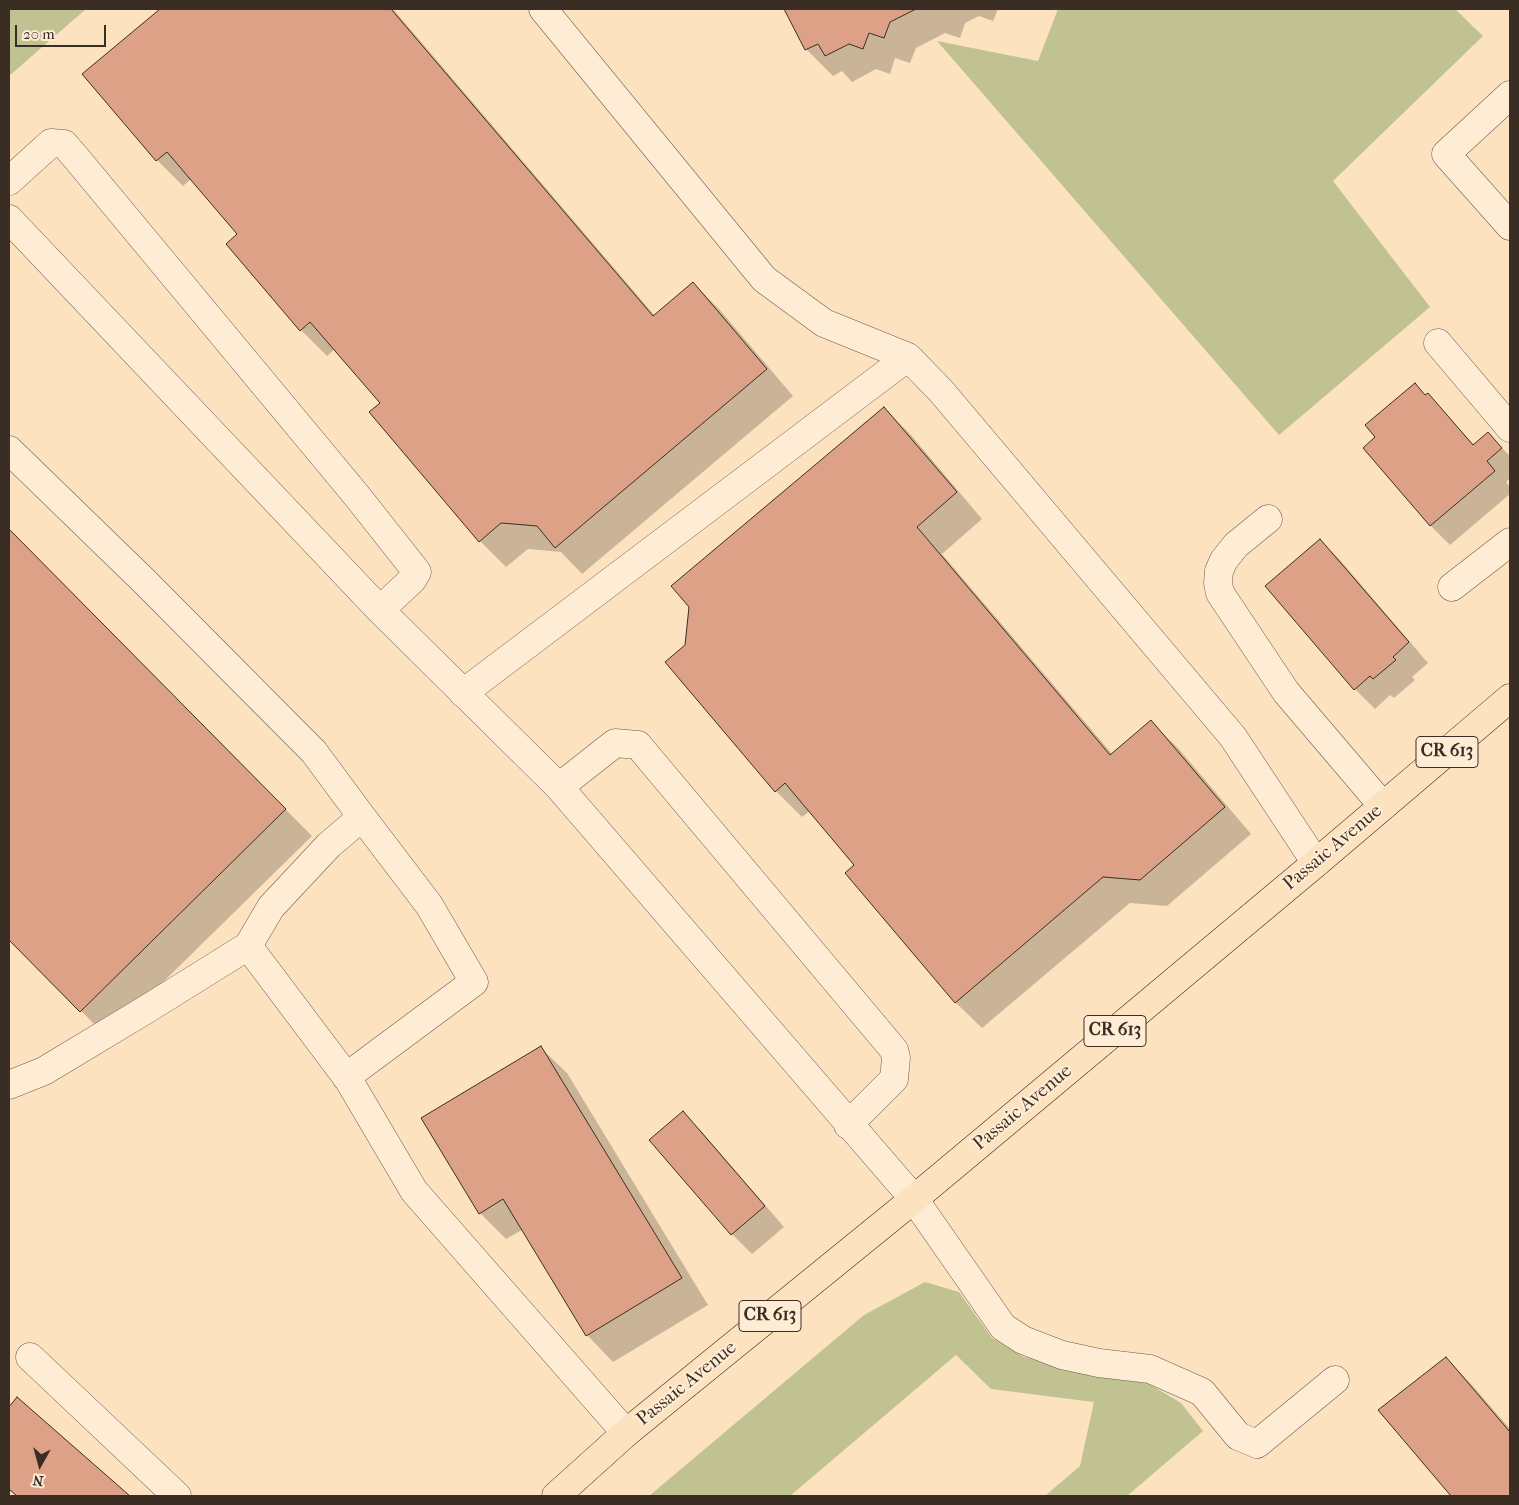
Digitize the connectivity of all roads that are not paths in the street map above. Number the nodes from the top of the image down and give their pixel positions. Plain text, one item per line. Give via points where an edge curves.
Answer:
1 (543, 9) edge
2 (1510, 95) edge
3 (9, 181) edge
4 (9, 219) edge
5 (1510, 226) edge
6 (1438, 343) dead end
7 (908, 357) junction
8 (1510, 428) edge
9 (9, 450) edge
10 (1268, 519) dead end
11 (1510, 542) edge
12 (1452, 587) dead end
13 (380, 610) junction
14 (464, 693) junction
15 (1510, 698) edge
16 (560, 787) junction
17 (1383, 806) junction
18 (362, 817) junction
19 (1316, 863) junction
20 (248, 946) junction
21 (346, 1077) junction
22 (9, 1085) edge
23 (848, 1125) junction
24 (914, 1199) junction
25 (30, 1357) dead end
26 (1335, 1380) dead end
27 (626, 1433) junction
28 (178, 1496) edge
29 (556, 1496) edge

1 - 7 lane via 764,279 824,323
2 - 5 lane via 1446,154
3 - 13 lane via 52,143 64,144 77,159 417,572
4 - 13 lane
6 - 8 lane
7 - 14 lane
7 - 19 lane via 941,390 1233,738
9 - 18 lane via 314,752
10 - 17 lane via 1236,544 1224,560 1219,570 1220,593 1286,692
11 - 12 lane
13 - 14 lane
14 - 16 lane
15 - 17 main road, Passaic Avenue / CR 613
16 - 23 lane
16 - 23 lane via 614,743 638,745 894,1050 894,1079
17 - 19 main road, Passaic Avenue / CR 613
18 - 20 lane via 329,845 271,907
18 - 21 lane via 429,905 474,982
19 - 24 main road, Passaic Avenue / CR 613
20 - 21 lane
20 - 22 lane via 44,1071
21 - 27 lane via 414,1191
23 - 24 lane
24 - 26 lane via 1003,1327 1023,1340 1062,1355 1150,1369 1202,1392 1238,1436 1257,1444
24 - 27 main road, Passaic Avenue / CR 613
25 - 28 lane
27 - 29 main road, Passaic Avenue / CR 613

